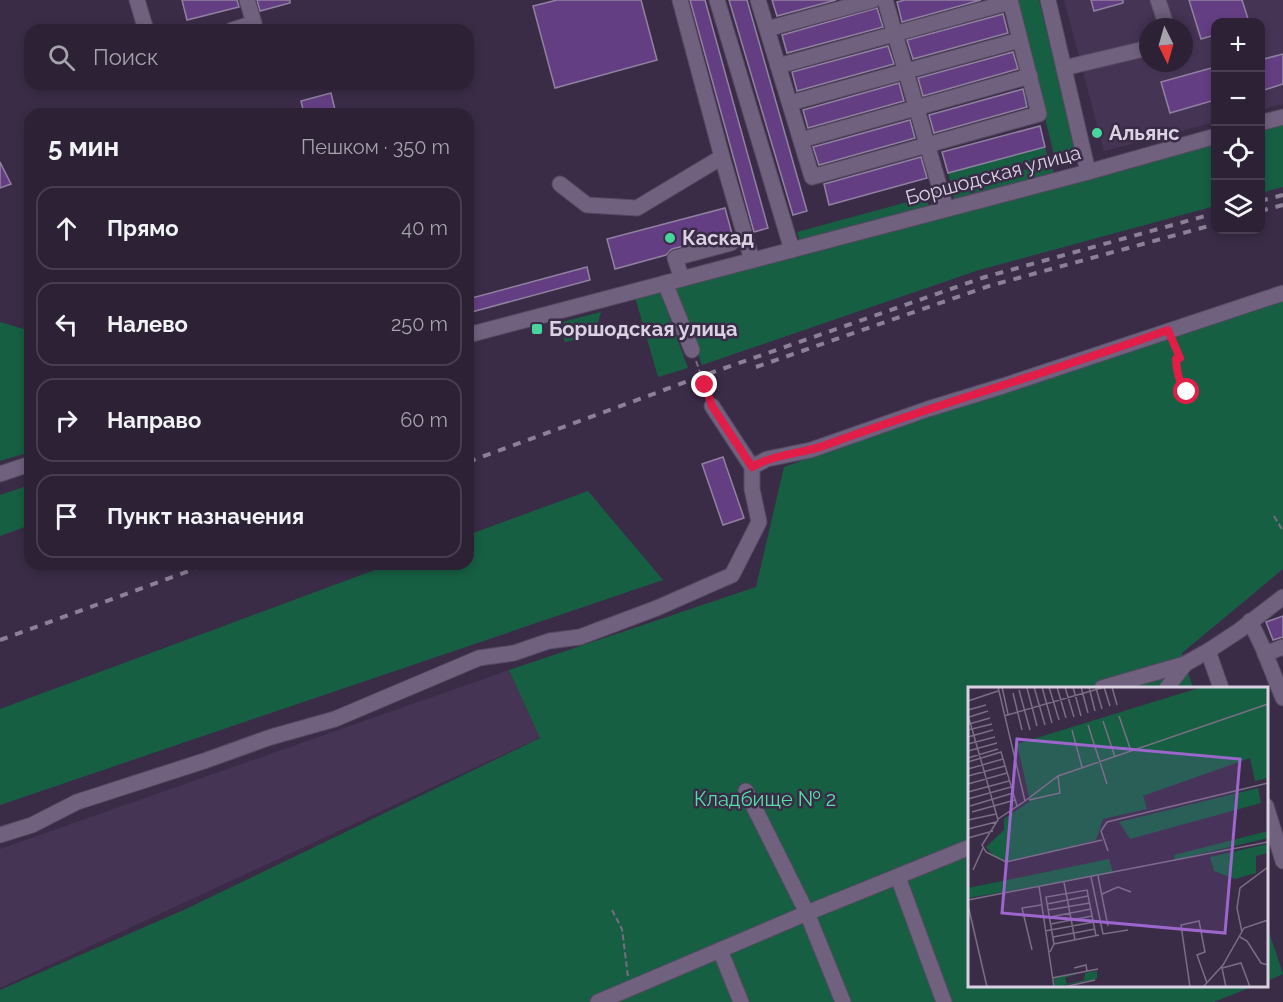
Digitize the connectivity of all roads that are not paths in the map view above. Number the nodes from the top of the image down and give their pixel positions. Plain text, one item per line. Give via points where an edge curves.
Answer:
1 (137, 0) edge
2 (247, 0) edge
3 (680, 0) edge
4 (717, 0) edge
5 (758, 0) edge
6 (873, 0) edge
7 (885, 0) edge
8 (1048, 0) edge
9 (1158, 0) edge
10 (1010, 1) edge
11 (1164, 18) edge
12 (144, 24) edge
13 (251, 24) edge
14 (767, 29) junction
15 (895, 34) junction
16 (1020, 40) junction
17 (1139, 50) edge
18 (778, 66) junction
19 (1064, 68) junction
20 (906, 71) junction
21 (1030, 76) junction
22 (789, 103) junction
23 (917, 108) junction
24 (1283, 117) edge
25 (1265, 122) edge
26 (1211, 137) edge
27 (801, 140) junction
28 (928, 145) junction
29 (722, 158) junction
30 (1088, 172) junction
31 (561, 184) dead end
32 (946, 209) junction
33 (731, 243) dead end
34 (792, 250) junction
35 (752, 260) junction
36 (682, 279) junction
37 (665, 283) junction
38 (1283, 293) edge
39 (474, 333) edge
40 (692, 350) road end
41 (712, 406) road end
42 (24, 466) edge
43 (752, 467) junction
44 (0, 474) edge
45 (1283, 597) edge
46 (1250, 621) junction
47 (1283, 647) edge
48 (1208, 651) junction
49 (1265, 654) junction
50 (1185, 663) junction
51 (1105, 687) edge
52 (1168, 687) edge
53 (1221, 687) edge
54 (1282, 693) edge
55 (746, 791) dead end
56 (1268, 812) edge
57 (0, 835) edge
58 (968, 847) edge
59 (1283, 861) edge
60 (898, 877) junction
61 (807, 913) junction
62 (720, 950) junction
63 (631, 996) edge
64 (598, 1002) edge
65 (741, 1002) edge
66 (843, 1002) edge
67 (944, 1002) edge

1 - 12 street
2 - 13 street via 254,23
3 - 29 street
4 - 34 street
5 - 14 street
6 - 14 street
7 - 15 street
8 - 19 street
9 - 11 street
10 - 15 street
10 - 16 street
14 - 18 street
15 - 18 street
15 - 20 street
16 - 20 street
16 - 21 street
17 - 19 street
18 - 22 street
19 - 30 street
20 - 22 street
20 - 23 street
21 - 23 street
21 - 28 street via 1040,114
22 - 27 street
23 - 27 street
23 - 28 street
24 - 25 street
26 - 30 street, Боршодская улица
27 - 28 street via 812,177
28 - 32 street
29 - 31 street via 637,208 587,205
29 - 35 street
30 - 32 street, Боршодская улица
32 - 34 street, Боршодская улица
33 - 36 street via 675,258
34 - 35 street, Боршодская улица
35 - 36 street, Боршодская улица
36 - 37 street, Боршодская улица
37 - 39 street, Боршодская улица
37 - 40 street
38 - 43 street
41 - 43 street
42 - 44 street
43 - 57 street via 759,522 732,575 580,637 478,658 335,719 77,802 32,825
45 - 46 street
46 - 48 street
46 - 49 street
47 - 49 street
48 - 50 street
48 - 53 street
49 - 54 street
50 - 51 street
50 - 52 street
55 - 61 street
56 - 59 street
58 - 60 street
60 - 61 street
60 - 67 street
61 - 62 street
61 - 66 street
62 - 63 street
62 - 65 street
63 - 64 street

